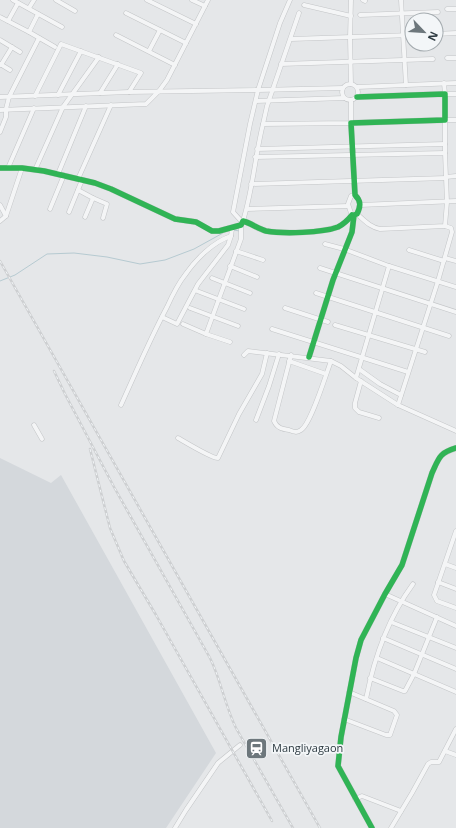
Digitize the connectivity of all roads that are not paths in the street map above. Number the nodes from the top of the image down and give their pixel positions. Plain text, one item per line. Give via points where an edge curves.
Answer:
1 (13, 0) edge
2 (34, 0) edge
3 (56, 0) edge
4 (147, 0) edge
5 (192, 0) edge
6 (208, 0) edge
7 (290, 0) edge
8 (351, 0) edge
9 (400, 0) edge
10 (18, 3) junction
11 (304, 5) dead end
12 (205, 6) junction
13 (29, 8) junction
14 (456, 8) edge
15 (447, 9) dead end
16 (75, 11) dead end
17 (299, 13) dead end
18 (38, 14) junction
19 (126, 14) dead end
20 (402, 14) junction
21 (360, 15) dead end
22 (351, 16) junction
23 (0, 17) edge
24 (8, 21) junction
25 (196, 24) junction
26 (62, 27) dead end
27 (160, 30) junction
28 (28, 32) junction
29 (456, 33) edge
30 (444, 34) edge
31 (116, 35) dead end
32 (402, 35) junction
33 (39, 38) junction
34 (350, 38) junction
35 (291, 39) junction
36 (0, 40) edge
37 (186, 43) junction
38 (12, 47) junction
39 (55, 47) dead end
40 (81, 51) junction
41 (149, 51) junction
42 (20, 52) dead end
43 (99, 58) junction
44 (447, 58) dead end
45 (456, 58) edge
46 (433, 59) dead end
47 (403, 60) junction
48 (351, 61) junction
49 (118, 64) junction
50 (282, 64) junction
51 (1, 65) edge
52 (175, 65) junction
53 (10, 70) dead end
54 (444, 83) junction
55 (456, 83) edge
56 (351, 84) junction
57 (406, 85) junction
58 (357, 87) junction
59 (343, 88) junction
60 (258, 90) junction
61 (272, 90) junction
62 (160, 91) junction
63 (129, 92) junction
64 (100, 93) junction
65 (72, 94) junction
66 (445, 94) junction
67 (456, 94) edge
68 (58, 95) junction
69 (35, 96) junction
70 (0, 97) edge
71 (9, 97) junction
72 (357, 97) junction
73 (344, 98) junction
74 (269, 100) junction
75 (350, 100) junction
76 (256, 101) junction
77 (111, 105) junction
78 (86, 106) junction
79 (62, 107) junction
80 (34, 108) junction
81 (0, 110) edge
82 (6, 110) junction
83 (445, 120) junction
84 (456, 120) edge
85 (351, 123) junction
86 (263, 124) junction
87 (0, 132) edge
88 (445, 144) junction
89 (352, 147) junction
90 (257, 149) junction
91 (445, 153) junction
92 (352, 155) junction
93 (255, 157) junction
94 (0, 168) edge
95 (8, 168) junction
96 (22, 168) junction
97 (35, 170) junction
98 (61, 175) junction
99 (456, 176) edge
100 (446, 177) junction
101 (80, 179) junction
102 (354, 180) junction
103 (251, 184) junction
104 (78, 190) junction
105 (355, 195) junction
106 (93, 198) junction
107 (456, 201) edge
108 (447, 202) junction
109 (0, 205) edge
110 (360, 205) junction
111 (348, 206) junction
112 (50, 209) dead end
113 (247, 209) junction
114 (69, 212) dead end
115 (6, 216) junction
116 (85, 217) dead end
117 (103, 218) dead end
118 (355, 218) junction
119 (0, 221) edge
120 (242, 224) junction
121 (448, 227) junction
122 (232, 232) junction
123 (241, 237) junction
124 (325, 244) dead end
125 (236, 250) junction
126 (344, 250) junction
127 (409, 250) dead end
128 (444, 259) junction
129 (263, 260) dead end
130 (456, 261) edge
131 (230, 266) junction
132 (389, 266) junction
133 (320, 268) dead end
134 (336, 273) junction
135 (257, 277) dead end
136 (212, 278) dead end
137 (438, 282) junction
138 (224, 283) junction
139 (456, 287) edge
140 (382, 288) junction
141 (197, 291) dead end
142 (250, 293) dead end
143 (316, 293) dead end
144 (328, 296) junction
145 (218, 299) junction
146 (430, 304) junction
147 (190, 308) dead end
148 (285, 308) dead end
149 (244, 309) dead end
150 (375, 311) junction
151 (456, 312) edge
152 (212, 316) junction
153 (162, 317) junction
154 (321, 320) junction
155 (328, 322) dead end
156 (183, 324) dead end
157 (335, 325) dead end
158 (238, 326) dead end
159 (422, 327) junction
160 (272, 329) dead end
161 (206, 334) junction
162 (369, 335) junction
163 (449, 336) dead end
164 (230, 342) dead end
165 (313, 342) junction
166 (416, 349) junction
167 (425, 352) dead end
168 (267, 353) junction
169 (279, 354) junction
170 (244, 355) dead end
171 (291, 355) junction
172 (309, 357) junction
173 (362, 358) junction
174 (289, 361) junction
175 (331, 361) junction
176 (359, 370) junction
177 (408, 372) junction
178 (326, 374) junction
179 (356, 378) junction
180 (361, 381) junction
181 (401, 395) junction
182 (121, 405) dead end
183 (398, 405) junction
184 (379, 418) dead end
185 (256, 420) dead end
186 (34, 425) dead end
187 (456, 431) edge
188 (178, 438) dead end
189 (42, 439) dead end
190 (456, 448) edge
191 (456, 531) edge
192 (454, 545) edge
193 (445, 564) junction
194 (456, 568) edge
195 (438, 582) junction
196 (413, 584) dead end
197 (456, 589) edge
198 (385, 594) junction
199 (400, 601) junction
200 (456, 608) edge
201 (437, 617) junction
202 (391, 622) junction
203 (456, 626) edge
204 (429, 637) junction
205 (383, 638) junction
206 (456, 648) edge
207 (422, 654) junction
208 (377, 658) junction
209 (456, 669) edge
210 (414, 674) junction
211 (370, 678) junction
212 (349, 692) junction
213 (456, 692) edge
214 (366, 698) junction
215 (344, 719) junction
216 (456, 729) edge
217 (455, 736) edge
218 (240, 745) dead end
219 (445, 751) junction
220 (456, 755) edge
221 (355, 799) junction
222 (401, 811) junction
223 (175, 828) edge
224 (372, 828) edge
225 (391, 828) edge

1 - 10 street
2 - 13 street
3 - 16 street
4 - 25 street
5 - 12 street
6 - 12 street
7 - 60 street
8 - 22 street
9 - 20 street
10 - 13 street
10 - 24 street
11 - 22 street
12 - 25 street
13 - 18 street
14 - 15 street
17 - 35 street
18 - 26 street
18 - 28 street
19 - 27 street
20 - 21 street
20 - 32 street
22 - 34 street
23 - 24 street
24 - 28 street
25 - 37 street
27 - 37 street
27 - 41 street
28 - 33 street
29 - 30 street
31 - 41 street
32 - 34 street
32 - 47 street
33 - 39 street
33 - 71 street
34 - 35 street
34 - 48 street
35 - 50 street
36 - 38 street
37 - 52 street
38 - 42 street
38 - 51 street
40 - 43 street
40 - 68 street
40 - 69 street via 61,44
41 - 52 street
43 - 49 street
43 - 65 street
44 - 45 street
46 - 47 street
47 - 48 street
47 - 57 street
48 - 50 street
48 - 56 street
49 - 63 street via 141,73
49 - 64 street
50 - 61 street
51 - 53 street
52 - 62 street
54 - 55 street
54 - 57 street
54 - 66 street
56 - 58 street
56 - 59 street
57 - 58 street
58 - 72 street
59 - 61 street
59 - 73 street
60 - 61 street
60 - 62 street
60 - 76 street
61 - 74 street
62 - 63 street
62 - 77 street via 146,104
63 - 64 street
64 - 65 street
65 - 68 street
65 - 79 street
66 - 67 street
66 - 72 street
66 - 83 street
68 - 69 street
69 - 71 street
70 - 71 street
71 - 82 street
72 - 75 street
73 - 74 street
73 - 75 street
74 - 76 street
74 - 86 street
75 - 85 street
76 - 120 street via 233,212
77 - 78 street
77 - 101 street
78 - 79 street
78 - 98 street
79 - 80 street
79 - 97 street
80 - 82 street
80 - 95 street
81 - 82 street
82 - 87 street
83 - 84 street
83 - 85 street
83 - 88 street
85 - 86 street
85 - 89 street
86 - 90 street
88 - 89 street
88 - 91 street
89 - 90 street
89 - 92 street
90 - 93 street
91 - 92 street
91 - 100 street
92 - 93 street
92 - 102 street
93 - 103 street
94 - 95 street
95 - 96 street
96 - 97 street
96 - 115 street
97 - 98 street
98 - 101 street
98 - 112 street
99 - 100 street
100 - 102 street
100 - 108 street
101 - 104 street
101 - 122 street via 111,189 175,219 196,222 215,231
102 - 103 street
102 - 105 street
103 - 113 street
104 - 106 street
104 - 114 street
105 - 110 street
105 - 111 street via 349,199
106 - 116 street
106 - 117 street via 108,204
107 - 108 street
108 - 110 street
108 - 121 street
109 - 115 street
110 - 118 street
111 - 113 street
111 - 118 street
113 - 120 street
115 - 119 street
118 - 120 street via 326,230 273,232 256,228 248,222
118 - 121 street via 380,229
118 - 126 street
120 - 122 street
120 - 123 street
121 - 128 street via 452,232
122 - 123 street
122 - 153 street via 184,275
122 - 153 street via 228,244 200,281 177,324
123 - 125 street
124 - 126 street
125 - 129 street
125 - 131 street
126 - 132 street
126 - 134 street
127 - 128 street
128 - 130 street
128 - 137 street
131 - 135 street
131 - 138 street
132 - 137 street
132 - 140 street
133 - 134 street
134 - 140 street
134 - 144 street
136 - 138 street
137 - 139 street
137 - 146 street
138 - 142 street
138 - 145 street
140 - 146 street
140 - 150 street
141 - 145 street
143 - 144 street
144 - 150 street
144 - 154 street
145 - 149 street
145 - 152 street
146 - 151 street
146 - 159 street
147 - 152 street
148 - 154 street
150 - 159 street
150 - 162 street
152 - 158 street
152 - 161 street
153 - 182 street
154 - 155 street
154 - 165 street
156 - 161 street
157 - 162 street
159 - 163 street
159 - 166 street
160 - 165 street
161 - 164 street
162 - 166 street
162 - 173 street
165 - 172 street
165 - 173 street
166 - 167 street
166 - 177 street
168 - 169 street
168 - 170 street via 248,351
168 - 188 street via 262,374 218,458 213,458
169 - 171 street
169 - 185 street
171 - 172 street
171 - 174 street
172 - 175 street
173 - 176 street
173 - 177 street
174 - 178 street
174 - 178 street via 274,421 280,428 296,432 304,428
175 - 178 street
175 - 179 street
176 - 179 street
176 - 181 street
177 - 181 street
179 - 180 street
180 - 183 street
180 - 184 street via 355,408 359,412
181 - 183 street
183 - 187 street
186 - 189 street
190 - 198 street via 445,451 438,459 402,565
191 - 192 street
192 - 193 street
193 - 194 street
193 - 195 street
195 - 197 street
195 - 200 street via 434,598
196 - 199 street
198 - 199 street
198 - 212 street via 362,640
199 - 201 street
199 - 202 street
201 - 203 street
201 - 204 street
202 - 204 street
202 - 205 street
204 - 206 street
204 - 207 street
205 - 207 street
205 - 208 street
207 - 209 street
207 - 210 street
208 - 210 street
208 - 211 street
210 - 211 street via 405,691
210 - 213 street
211 - 214 street
212 - 214 street
212 - 215 street
214 - 215 street via 396,713 390,735 386,736
215 - 221 street via 338,766
216 - 217 street
217 - 219 street
218 - 223 street via 218,763
219 - 220 street
219 - 222 street via 440,762 428,764
221 - 222 street via 362,796
221 - 224 street
222 - 225 street

